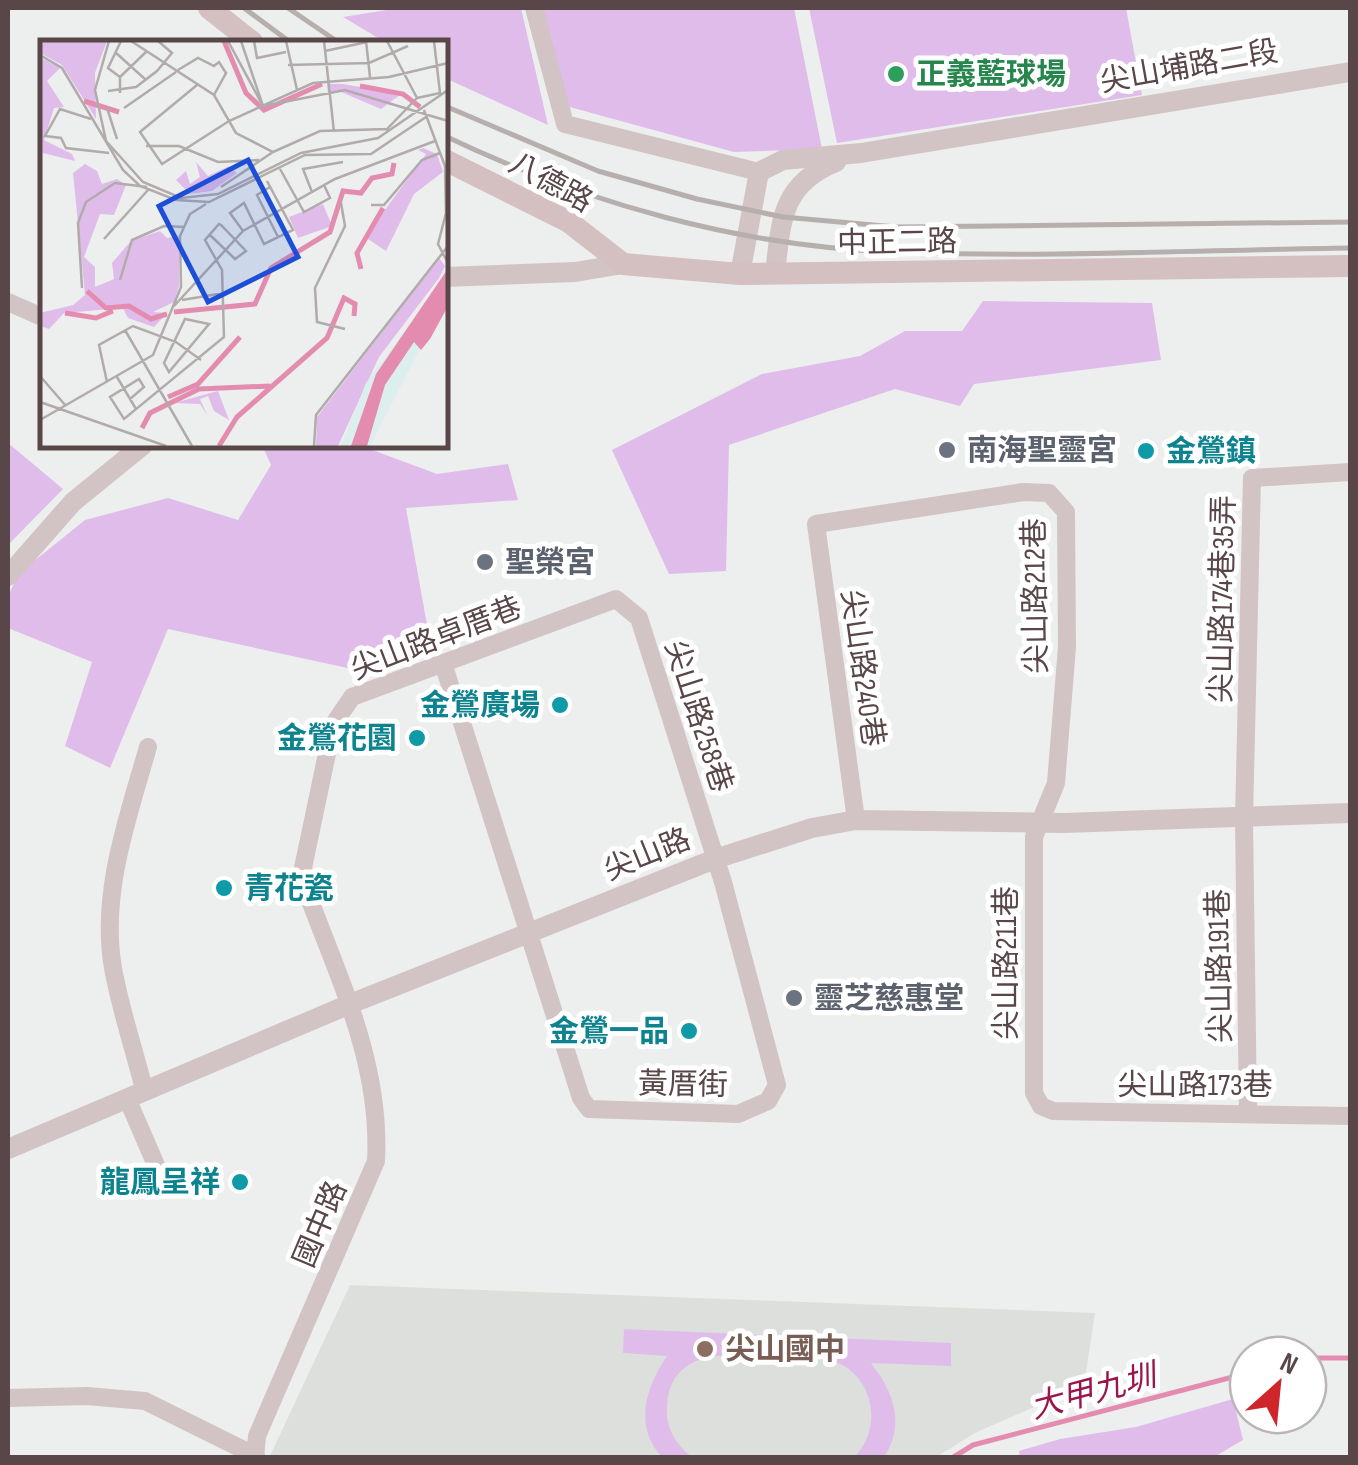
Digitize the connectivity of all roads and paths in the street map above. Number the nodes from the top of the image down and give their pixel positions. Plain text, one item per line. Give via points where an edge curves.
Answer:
1 (209, 8) edge
2 (534, 8) edge
3 (249, 40) edge
4 (1350, 72) edge
5 (861, 152) junction
6 (448, 162) edge
7 (759, 172) junction
8 (623, 264) junction
9 (1350, 266) edge
10 (740, 274) junction
11 (776, 274) junction
12 (448, 276) edge
13 (8, 302) edge
14 (40, 316) edge
15 (139, 448) edge
16 (1350, 472) edge
17 (929, 509) joint
18 (8, 576) edge
19 (616, 599) joint
20 (443, 663) junction
21 (148, 747) dead end
22 (1350, 813) edge
23 (1244, 819) junction
24 (856, 820) junction
25 (1043, 822) junction
26 (715, 859) junction
27 (529, 933) junction
28 (350, 1004) junction
29 (135, 1093) junction
30 (1040, 1106) joint
31 (1248, 1112) junction
32 (1350, 1116) edge
33 (8, 1148) edge
34 (165, 1186) dead end
35 (8, 1398) edge
36 (256, 1456) edge

1 - 3 main road
2 - 7 street via 565,124
4 - 5 street, 尖山埔路二段
5 - 7 street via 784,160
5 - 11 street via 810,172 792,192
6 - 8 main road, 八德路 via 569,222
7 - 10 street
8 - 10 main road, 中正二路
8 - 12 street, 中正二路
9 - 11 main road, 中正二路
10 - 11 main road, 中正二路
13 - 14 street
15 - 18 street via 73,502
16 - 23 street, 尖山路174巷35弄 via 1252,478
17 - 24 street, 尖山路240巷 via 816,524
17 - 25 street, 尖山路212巷 via 1036,492 1049,493 1066,512 1067,647 1056,783
19 - 20 street, 尖山路卓厝巷
19 - 26 street, 尖山路258巷 via 639,618
20 - 27 street
20 - 28 street, 尖山路卓厝巷 via 352,697 333,725 303,868
21 - 29 street via 118,854 112,904 112,966
22 - 23 street, 尖山路
23 - 25 street, 尖山路
23 - 31 street, 尖山路191巷
24 - 25 street, 尖山路
24 - 26 street, 尖山路
25 - 30 street, 尖山路211巷 via 1034,837 1032,1012
26 - 27 street, 尖山路
26 - 27 street, 黃厝街 via 777,1084 755,1109 590,1110
27 - 28 street, 尖山路
28 - 29 street, 尖山路
28 - 36 street, 國中路 via 373,1078 376,1161 257,1436
29 - 33 street, 尖山路
29 - 34 street
30 - 31 street, 尖山路173巷 via 1053,1112
31 - 32 street, 尖山路173巷
35 - 36 street via 145,1401

